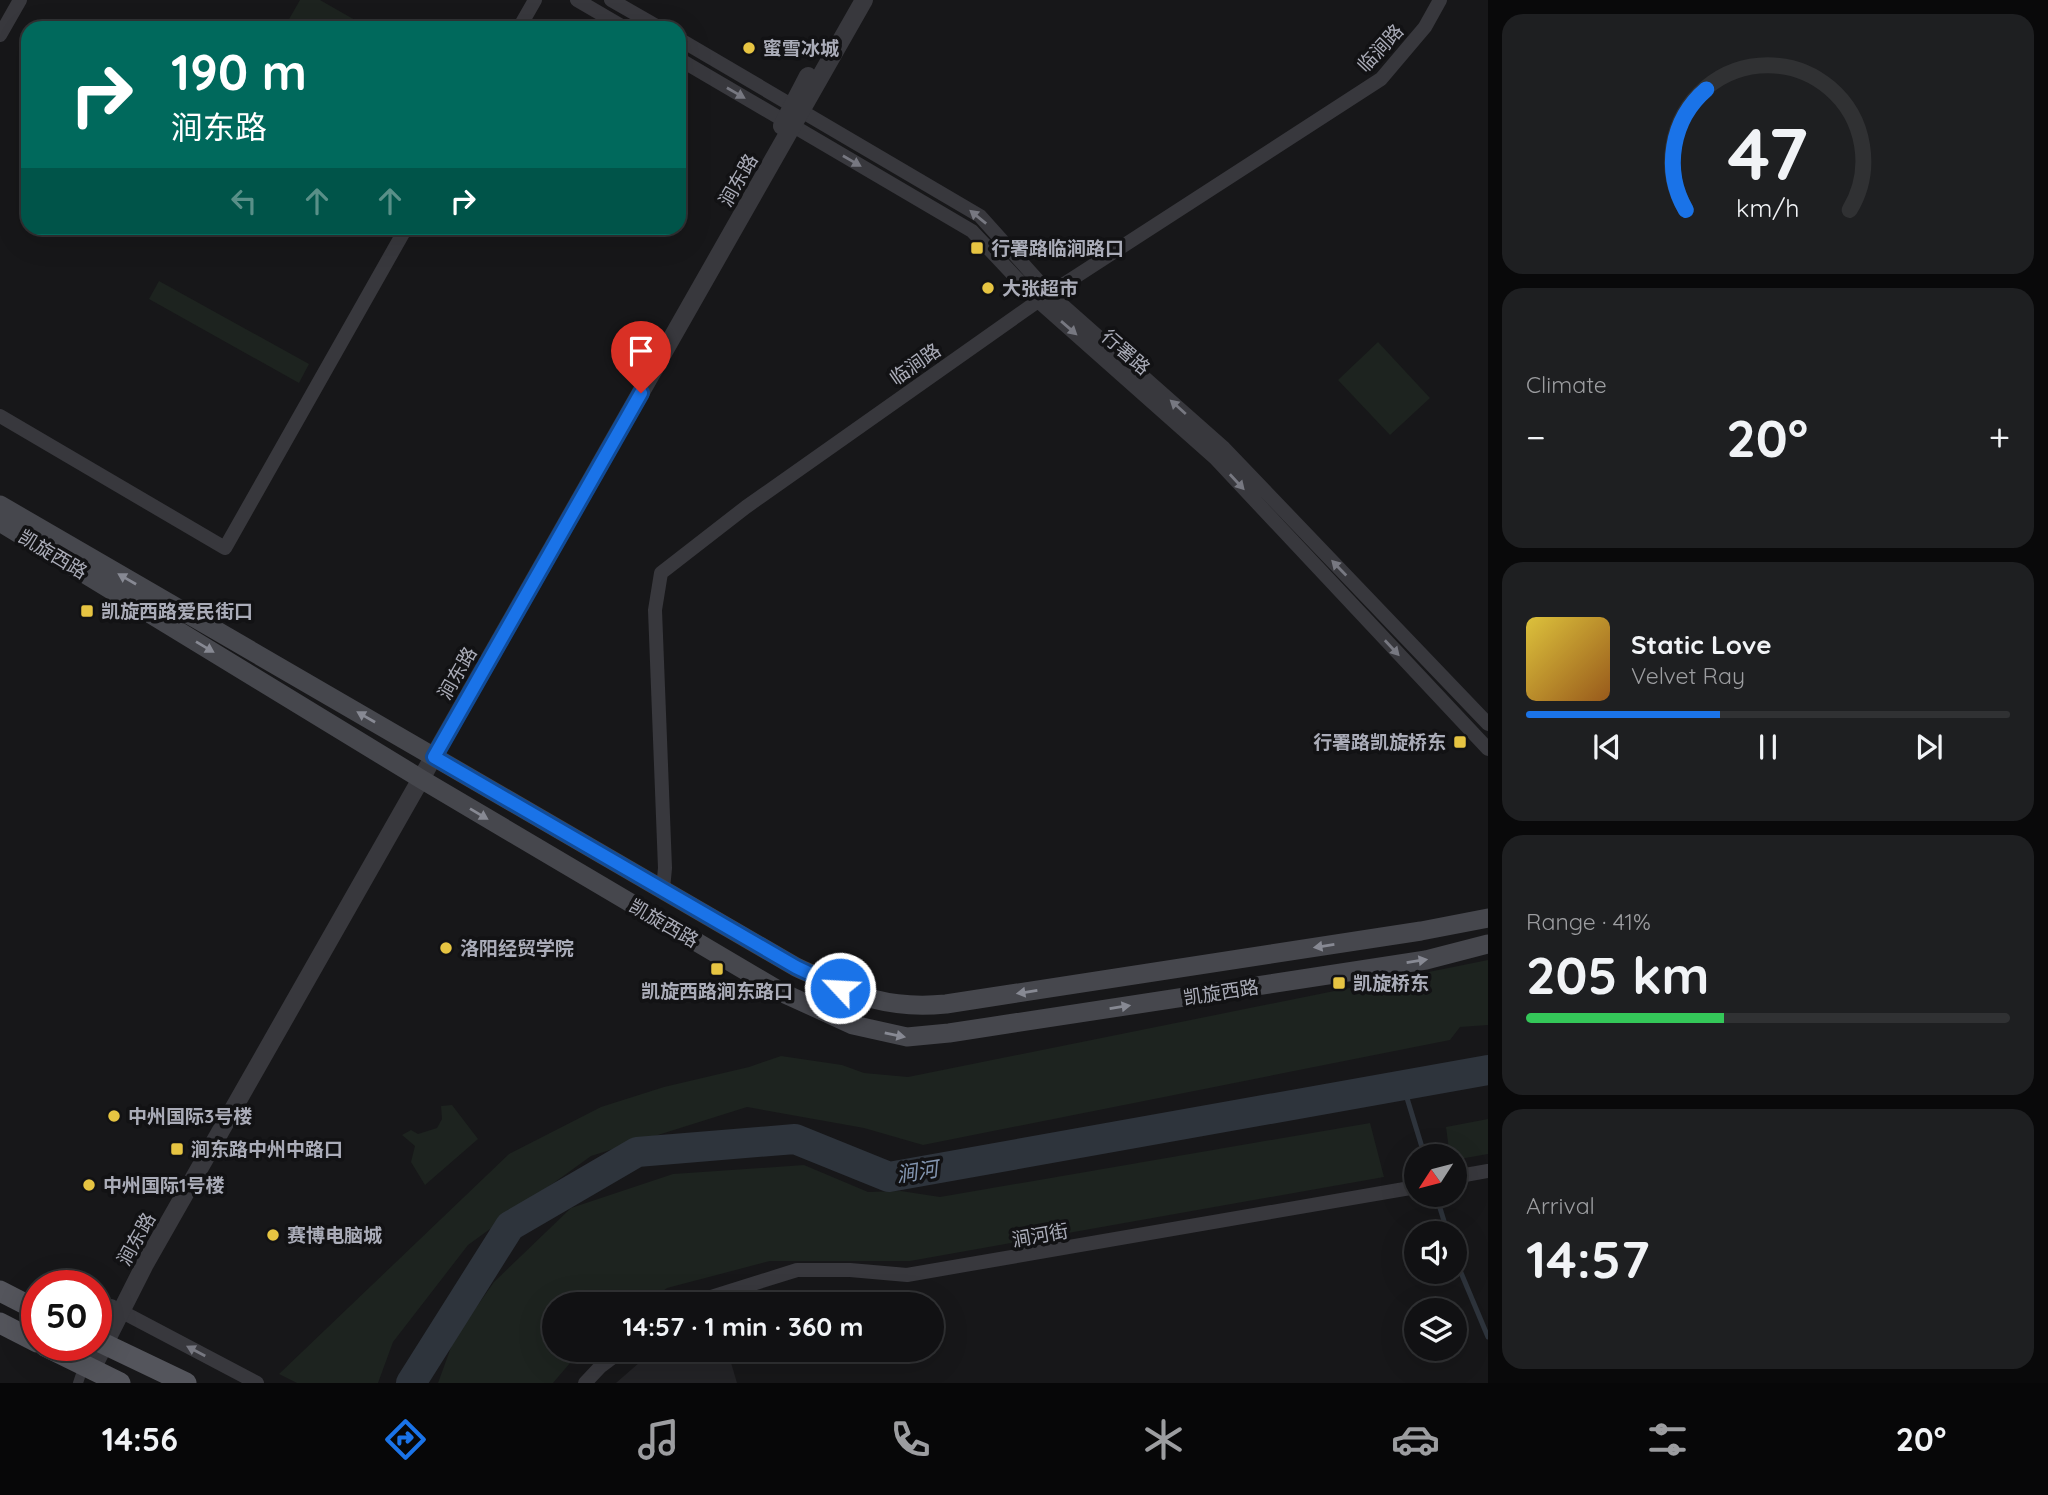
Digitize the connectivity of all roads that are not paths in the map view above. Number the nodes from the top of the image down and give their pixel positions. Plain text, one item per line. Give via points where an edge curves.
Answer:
1 (20, 0) edge
2 (536, 0) edge
3 (578, 0) edge
4 (611, 0) edge
5 (850, 0) edge
6 (864, 0) edge
7 (1440, 0) edge
8 (523, 21) edge
9 (613, 21) edge
10 (648, 21) edge
11 (0, 35) edge
12 (686, 43) edge
13 (686, 63) edge
14 (798, 107) junction
15 (789, 124) junction
16 (402, 235) edge
17 (1044, 297) junction
18 (0, 415) edge
19 (0, 505) edge
20 (0, 522) edge
21 (1488, 724) edge
22 (1488, 749) edge
23 (430, 754) junction
24 (417, 777) junction
25 (663, 889) junction
26 (1488, 918) edge
27 (1488, 944) edge
28 (1488, 1171) edge
29 (1467, 1175) edge
30 (1404, 1191) edge
31 (0, 1292) edge
32 (727, 1292) edge
33 (21, 1302) edge
34 (116, 1309) junction
35 (112, 1317) edge
36 (0, 1323) edge
37 (21, 1334) edge
38 (94, 1361) edge
39 (102, 1361) edge
40 (607, 1362) edge
41 (120, 1383) edge
42 (186, 1383) edge
43 (257, 1383) edge
44 (586, 1383) edge

1 - 11 street
2 - 8 street
3 - 9 street
4 - 10 street
5 - 14 street, 涧东路
6 - 14 street, 涧东路
7 - 17 street, 临涧路 via 1425,27 1381,79
12 - 14 street, 行署路
13 -> 15 street, 行署路
14 - 15 street, 涧东路
17 -> 14 street, 行署路 via 980,216
15 -> 17 street, 行署路 via 972,231
15 - 23 street, 涧东路
16 - 18 street via 225,548
21 -> 17 street, 行署路 via 1224,448
17 -> 22 street, 行署路 via 1215,458
17 - 25 street, 临涧路 via 746,507 661,573 656,610
23 -> 19 main road, 凯旋西路
20 -> 24 main road, 凯旋西路
23 - 24 street, 涧东路
23 - 25 main road, 凯旋西路
24 -> 27 main road, 凯旋西路 via 783,993 853,1025 907,1037 1426,960
24 - 34 street, 涧东路
26 -> 25 main road, 凯旋西路 via 909,1008 862,998 796,967
28 - 29 street
30 - 32 street, 涧河街 via 907,1275 797,1270
31 - 33 main road
34 - 35 street, 涧东路
43 -> 34 street
36 - 37 main road
38 - 41 main road
39 - 42 main road
40 - 44 street

